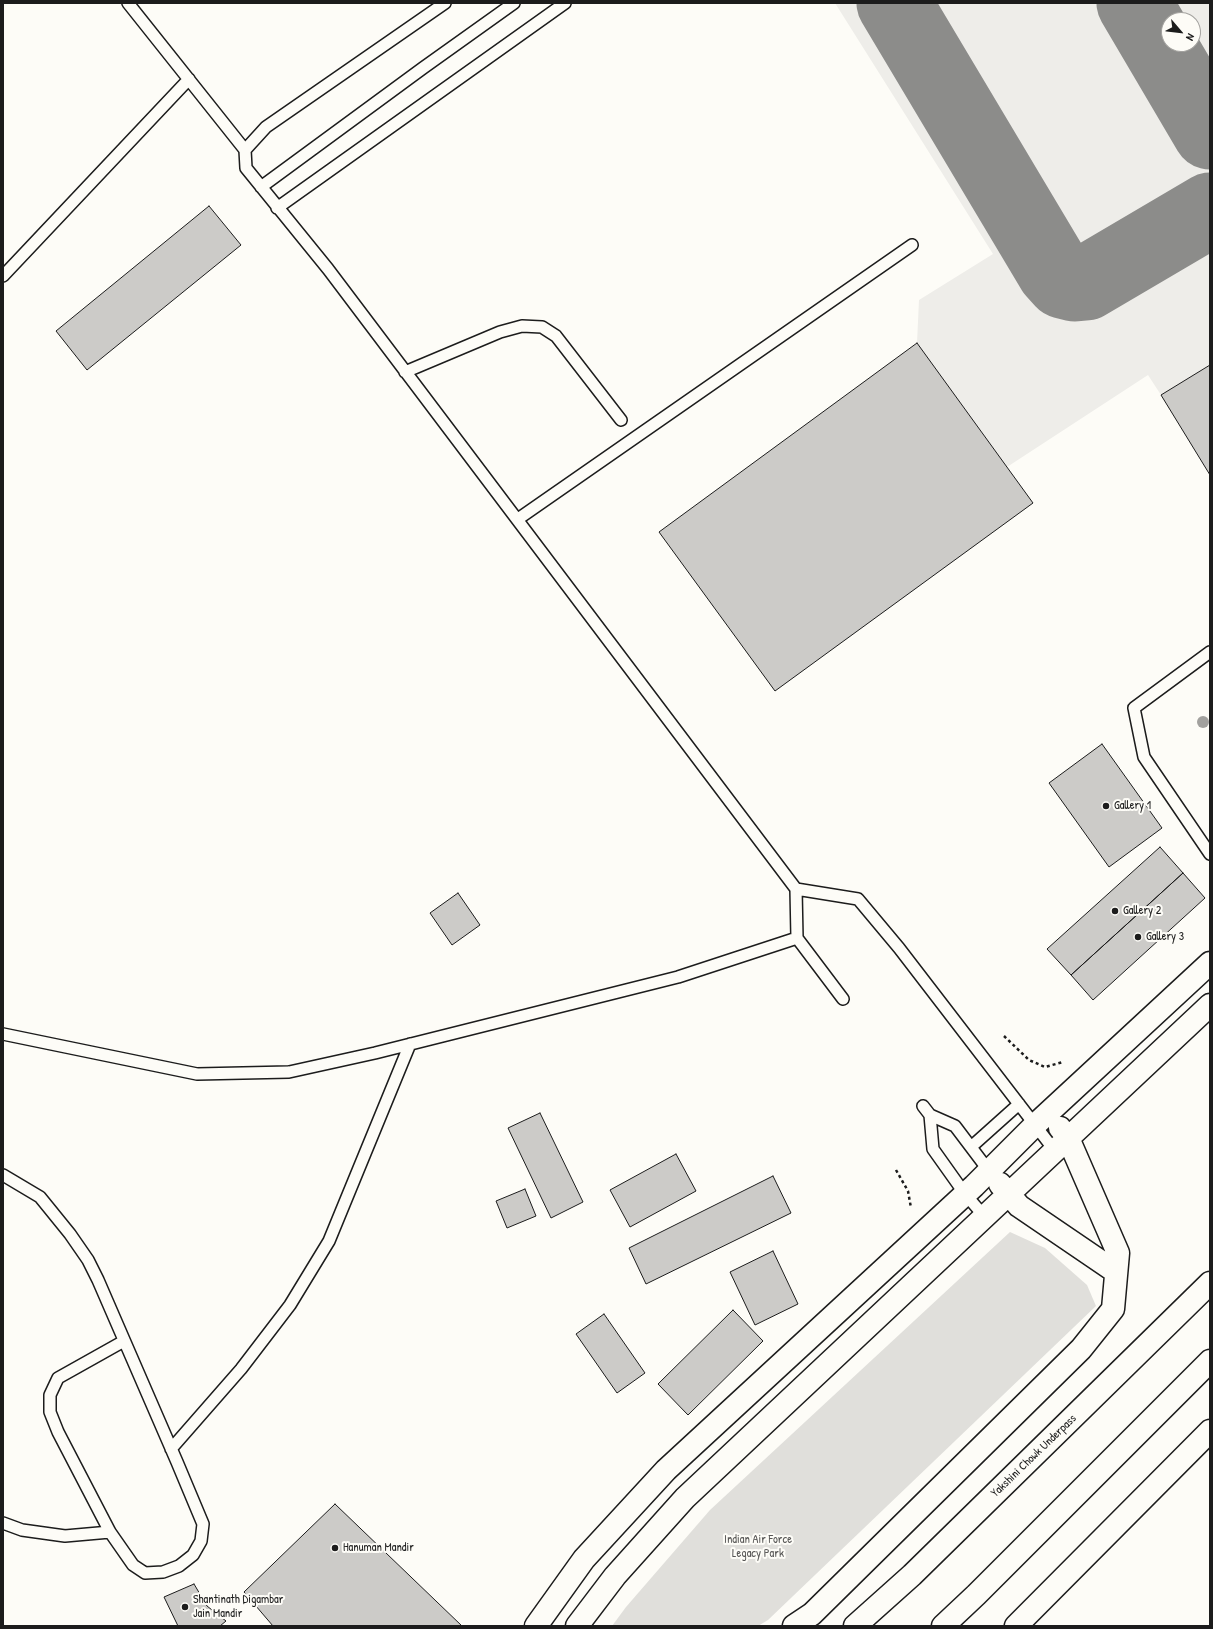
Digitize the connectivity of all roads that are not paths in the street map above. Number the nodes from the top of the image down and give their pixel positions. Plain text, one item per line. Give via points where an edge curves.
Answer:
1 (128, 3) edge
2 (445, 3) edge
3 (514, 3) edge
4 (565, 3) edge
5 (189, 79) junction
6 (245, 150) junction
7 (261, 187) junction
8 (277, 208) junction
9 (912, 245) dead end
10 (3, 276) edge
11 (405, 372) junction
12 (621, 420) dead end
13 (518, 519) junction
14 (1210, 652) edge
15 (1210, 854) edge
16 (796, 889) junction
17 (797, 938) junction
18 (1210, 963) edge
19 (843, 998) dead end
20 (1210, 1005) edge
21 (3, 1034) edge
22 (410, 1044) junction
23 (1020, 1104) junction
24 (1042, 1119) junction
25 (1062, 1145) junction
26 (971, 1147) junction
27 (988, 1172) junction
28 (3, 1175) edge
29 (965, 1194) junction
30 (1009, 1194) junction
31 (985, 1217) junction
32 (1116, 1272) junction
33 (1210, 1283) edge
34 (124, 1341) junction
35 (1210, 1361) edge
36 (1210, 1431) edge
37 (171, 1449) junction
38 (3, 1523) edge
39 (110, 1532) junction
40 (536, 1626) edge
41 (577, 1626) edge
42 (794, 1626) edge
43 (855, 1626) edge
44 (943, 1626) edge
45 (1016, 1626) edge

1 - 5 lane
2 - 6 lane via 266,127
3 - 7 lane
4 - 8 lane
5 - 6 lane
5 - 10 lane
6 - 7 lane via 246,168
7 - 8 lane
8 - 11 lane via 328,269
9 - 13 lane
11 - 12 lane via 507,330 522,326 542,327 556,336
11 - 13 lane
13 - 16 lane
14 - 15 lane via 1134,708 1144,757
16 - 17 lane
16 - 23 lane via 858,899
17 - 19 lane
17 - 22 lane via 678,977
18 - 24 street
20 - 25 street
21 - 22 lane via 197,1074 289,1072
22 - 37 lane via 329,1240 285,1311 241,1369
23 - 24 lane
23 - 26 lane
24 - 25 street
24 - 27 street
25 - 30 street
25 - 32 street via 1118,1253
26 - 27 lane
26 - 29 lane via 955,1126 926,1110 933,1149
27 - 29 street
27 - 30 street
28 - 34 lane via 40,1197 70,1234 88,1260
29 - 31 lane
29 - 40 street via 666,1470 584,1559
30 - 31 street
30 - 32 street via 1019,1206
31 - 41 street via 685,1498 615,1576
32 - 42 street via 1114,1309 1081,1349 812,1614
33 - 43 street, Yakshini Chowk Underpass via 912,1575
34 - 37 lane
34 - 39 lane via 58,1378 50,1395 50,1412 58,1432
35 - 44 street
36 - 45 street
37 - 39 lane via 203,1524 202,1541 193,1555 179,1566 163,1572 145,1573 133,1566
38 - 39 lane via 22,1530 65,1536

